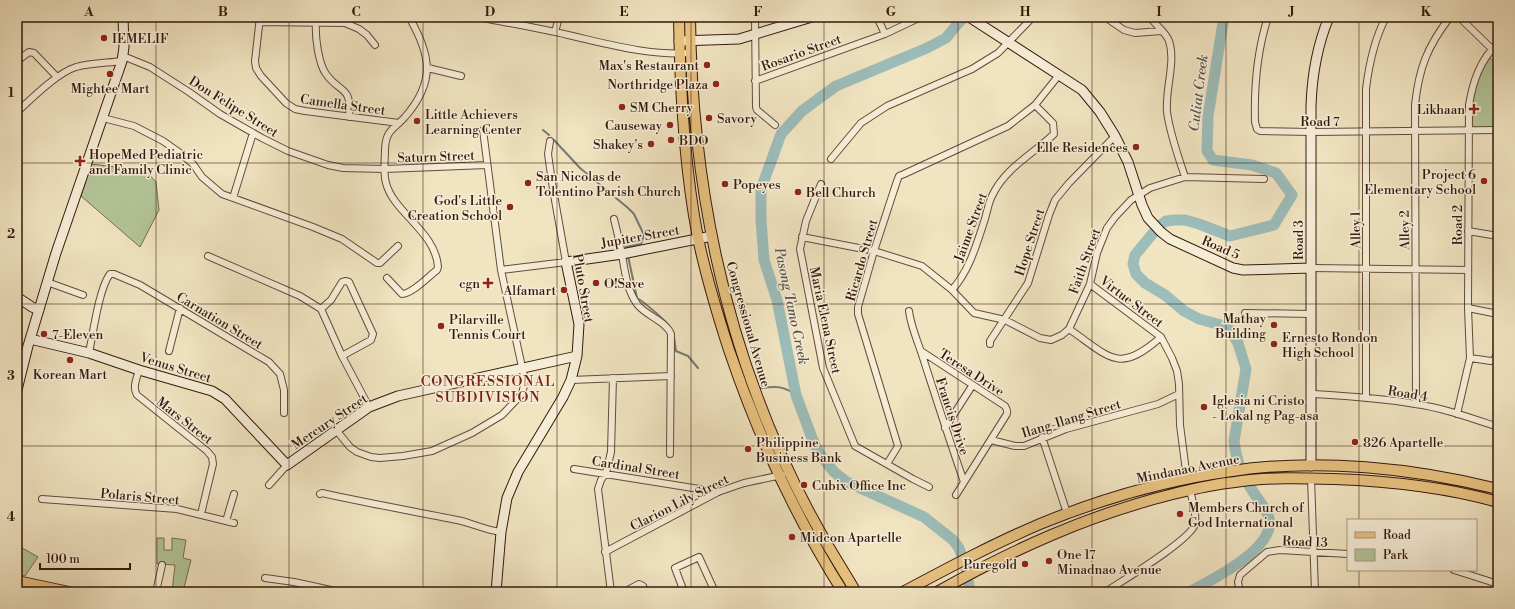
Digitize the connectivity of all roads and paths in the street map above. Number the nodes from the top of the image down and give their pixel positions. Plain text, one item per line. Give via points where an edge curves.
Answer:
1 (123, 17) edge
2 (409, 17) edge
3 (478, 17) edge
4 (559, 17) edge
5 (679, 17) edge
6 (690, 17) edge
7 (755, 17) edge
8 (812, 17) edge
9 (878, 17) edge
10 (921, 17) edge
11 (1033, 17) edge
12 (1105, 17) edge
13 (1150, 17) edge
14 (1268, 17) edge
15 (1329, 17) edge
16 (1386, 17) edge
17 (1450, 17) edge
18 (1458, 17) edge
19 (972, 19) edge
20 (260, 20) edge
21 (510, 20) edge
22 (316, 22) junction
23 (1161, 31) junction
24 (555, 32) junction
25 (885, 34) junction
26 (755, 35) junction
27 (679, 41) junction
28 (690, 41) junction
29 (1498, 43) edge
30 (1008, 44) junction
31 (375, 45) dead end
32 (1492, 49) junction
33 (691, 53) junction
34 (679, 54) junction
35 (123, 59) junction
36 (17, 61) edge
37 (428, 68) junction
38 (1059, 75) junction
39 (461, 76) dead end
40 (57, 77) junction
41 (755, 81) junction
42 (1035, 105) junction
43 (17, 112) edge
44 (349, 117) junction
45 (102, 118) junction
46 (399, 123) junction
47 (775, 125) dead end
48 (483, 130) dead end
49 (1498, 130) edge
50 (1414, 131) junction
51 (1468, 131) junction
52 (1312, 132) junction
53 (1365, 132) junction
54 (253, 134) junction
55 (1115, 136) junction
56 (550, 141) dead end
57 (831, 159) dead end
58 (487, 165) junction
59 (385, 169) junction
60 (1185, 177) junction
61 (1264, 179) dead end
62 (821, 184) dead end
63 (1139, 194) junction
64 (233, 198) junction
65 (614, 219) dead end
66 (1468, 232) junction
67 (712, 236) junction
68 (1498, 236) edge
69 (802, 237) junction
70 (698, 239) junction
71 (398, 246) dead end
72 (874, 251) junction
73 (622, 254) junction
74 (208, 256) dead end
75 (566, 262) junction
76 (1311, 268) junction
77 (1366, 269) junction
78 (501, 270) junction
79 (1416, 270) junction
80 (1468, 270) junction
81 (387, 278) dead end
82 (47, 282) junction
83 (1090, 284) junction
84 (952, 290) junction
85 (83, 295) dead end
86 (17, 297) edge
87 (180, 308) junction
88 (1468, 308) junction
89 (321, 309) junction
90 (39, 310) junction
91 (909, 311) dead end
92 (1245, 313) dead end
93 (1312, 314) junction
94 (1498, 314) edge
95 (1005, 320) junction
96 (1069, 329) junction
97 (1161, 337) junction
98 (30, 339) junction
99 (990, 344) dead end
100 (169, 351) dead end
101 (921, 351) junction
102 (1498, 352) edge
103 (89, 353) junction
104 (342, 356) junction
105 (577, 356) junction
106 (1470, 358) junction
107 (522, 369) junction
108 (139, 370) junction
109 (671, 376) junction
110 (613, 378) junction
111 (571, 380) junction
112 (972, 386) junction
113 (17, 390) edge
114 (1180, 394) junction
115 (1312, 394) junction
116 (1366, 398) junction
117 (1416, 404) junction
118 (369, 407) junction
119 (284, 413) dead end
120 (1456, 414) junction
121 (1498, 427) edge
122 (945, 428) junction
123 (336, 430) junction
124 (1042, 437) junction
125 (991, 440) junction
126 (670, 454) dead end
127 (887, 464) junction
128 (287, 465) junction
129 (1311, 466) junction
130 (574, 469) dead end
131 (606, 473) junction
132 (789, 473) junction
133 (1431, 475) junction
134 (779, 477) junction
135 (1311, 478) junction
136 (1187, 479) junction
137 (1462, 480) junction
138 (964, 482) junction
139 (269, 485) dead end
140 (929, 487) dead end
141 (1430, 487) junction
142 (1498, 489) edge
143 (1190, 490) junction
144 (718, 492) junction
145 (1459, 492) junction
146 (234, 494) dead end
147 (320, 494) dead end
148 (956, 495) dead end
149 (42, 499) dead end
150 (1498, 502) edge
151 (201, 514) junction
152 (1067, 514) junction
153 (226, 521) junction
154 (234, 523) dead end
155 (1040, 524) junction
156 (501, 532) junction
157 (1044, 537) junction
158 (605, 552) junction
159 (1313, 552) junction
160 (1347, 554) edge
161 (162, 565) dead end
162 (1457, 571) edge
163 (266, 578) dead end
164 (17, 581) edge
165 (1498, 584) edge
166 (856, 590) edge
167 (842, 591) edge
168 (69, 592) edge
169 (156, 592) edge
170 (340, 592) edge
171 (496, 592) edge
172 (611, 592) edge
173 (624, 592) edge
174 (646, 592) edge
175 (684, 592) edge
176 (714, 592) edge
177 (903, 592) edge
178 (937, 592) edge
179 (1105, 592) edge
180 (1240, 592) edge
181 (1315, 592) edge

1 - 35 street
2 - 37 street via 422,44
3 - 21 street
4 - 24 street
5 - 27 main road, Congressional Avenue
6 - 28 main road, Congressional Avenue
7 - 26 street
8 - 26 street
9 - 25 street
10 - 25 street, Rosario Street
11 - 30 street
12 - 23 street via 1124,30 1135,33
13 - 23 street
14 - 52 street, Road 7 via 1255,82 1254,122 1260,131
15 - 52 street, Road 3 via 1312,80
16 - 53 street, Alley 1 via 1368,67
17 - 50 street, Alley 2 via 1426,56 1418,80
18 - 32 street
19 - 30 street
20 - 22 street
20 - 44 street, Camella Street via 255,61 261,76 295,109
21 - 24 street
22 - 31 street via 341,22 353,25 367,35
22 - 44 street via 317,46 324,71 345,91 350,103
23 - 60 street via 1168,39 1170,48 1167,112
24 - 34 street via 635,50
25 - 41 street, Rosario Street
26 - 28 street via 739,39
26 - 41 street
27 - 28 street
27 - 34 main road, Congressional Avenue
28 - 33 main road, Congressional Avenue
29 - 32 street, Road 2
30 - 38 street
30 - 57 street via 972,69 887,106 862,124
32 - 51 street, Road 2 via 1472,85
33 - 34 street
33 - 67 main road, Congressional Avenue via 702,186
34 - 70 main road, Congressional Avenue via 689,180
35 - 40 street via 76,67
35 - 45 street
35 - 54 street, Don Felipe Street via 150,67
36 - 40 street via 29,52 34,53
37 - 39 street
37 - 46 street via 422,91
38 - 42 street, Ricardo Street
38 - 55 street via 1082,90
40 - 43 street
41 - 47 street via 757,110
42 - 72 street, Ricardo Street via 1008,126 900,176
42 - 84 street, Jaime Street via 1052,123 1054,134 1001,180 992,196 973,255 960,281
44 - 46 street, Camella Street
45 - 64 street via 134,126 180,152 214,188
45 - 82 street
46 - 59 street via 387,135
48 - 58 street
49 - 51 street, Road 7
50 - 51 street, Road 7
50 - 53 street, Road 7
50 - 79 street, Alley 2
51 - 66 street, Road 2
52 - 53 street, Road 7
52 - 76 street, Road 3
53 - 77 street, Alley 1
54 - 59 street, Don Felipe Street via 288,151 328,165
54 - 64 street
55 - 63 street via 1128,162
55 - 95 street, Hope Street via 1055,200 1048,215 1028,283
56 - 75 street, Pluto Street via 548,154 552,189
58 - 59 street, Saturn Street
58 - 78 street
59 - 81 street via 385,182 394,200 432,247 438,267 412,291 404,294
60 - 61 street, Faith Street
60 - 63 street, Faith Street via 1162,183
62 - 69 street, Maria Elena Street via 809,211
63 - 76 street, Road 5 via 1151,223 1161,232 1170,239 1233,268
63 - 83 street, Faith Street via 1128,202 1107,228 1097,253
64 - 71 street via 342,239 378,263
65 - 73 street
66 - 68 street
66 - 80 street, Road 2
67 - 70 street, Jupiter Street
67 - 132 main road, Congressional Avenue via 726,300 744,361 759,404
69 - 72 street
69 - 127 street, Maria Elena Street via 801,256 823,368 855,446
70 - 73 street, Jupiter Street
70 - 134 main road, Congressional Avenue via 714,303 738,375 752,416
72 - 84 street via 922,266
72 - 127 street, Ricardo Street via 861,293 858,314 898,446
73 - 75 street, Jupiter Street
73 - 109 street via 627,282 638,305 670,332
74 - 89 street via 300,296
75 - 78 street, Jupiter Street
75 - 105 street, Pluto Street via 579,324
76 - 77 street
76 - 93 street, Road 3
77 - 79 street
77 - 116 street, Alley 1
78 - 107 street
79 - 80 street
79 - 117 street, Alley 2
80 - 88 street, Road 2
82 - 85 street
82 - 90 street
83 - 96 street, Faith Street
83 - 97 street, Virtue Street
84 - 95 street via 974,313
86 - 90 street
87 - 100 street
87 - 103 street, Carnation Street via 140,285 110,274 98,311
87 - 119 street, Carnation Street via 268,362 280,374 284,390
88 - 94 street
88 - 106 street, Road 2
89 - 104 street
89 - 104 street via 331,300 342,282 349,282 373,338
90 - 98 street
91 - 101 street, Francis Drive via 910,324
92 - 93 street
93 - 115 street, Road 3
95 - 96 street via 1040,338 1051,340
95 - 99 street, Hope Street
96 - 97 street via 1114,359 1122,360 1140,353
97 - 114 street via 1177,371
98 - 103 street, Venus Street
98 - 113 street
101 - 112 street, Teresa Drive
101 - 122 street, Francis Drive
102 - 106 street via 1491,361
103 - 108 street, Venus Street
104 - 118 street
105 - 107 street, Mercury Street
105 - 111 street, Pluto Street
106 - 120 street, Road 2
107 - 118 street, Mercury Street via 398,396
107 - 123 street via 525,381 522,394 502,415 472,433 432,451 403,456 372,457 350,447
108 - 128 street, Venus Street via 219,395
108 - 151 street, Mars Street via 134,386 137,395 207,450 212,457 213,464
109 - 110 street
109 - 126 street
110 - 111 street
110 - 131 street via 611,452
111 - 156 street, Pluto Street via 511,486
112 - 122 street
112 - 125 street, Teresa Drive via 1005,406 1007,410
114 - 124 street, Ilang-Ilang Street via 1158,404
114 - 136 street via 1180,425
115 - 116 street, Road 4
115 - 129 street, Road 3
116 - 117 street, Road 4
117 - 120 street, Road 4
118 - 123 street, Mercury Street
120 - 121 street, Road 4
122 - 138 street, Francis Drive
123 - 128 street, Mercury Street
124 - 125 street, Ilang-Ilang Street via 1024,446
124 - 152 street
125 - 138 street, Teresa Drive
127 - 140 street, Maria Elena Street
128 - 139 street, Mercury Street
129 - 133 main road, Mindanao Avenue
129 - 136 main road, Mindanao Avenue via 1258,468
130 - 131 street, Cardinal Street
131 - 144 street, Cardinal Street
131 - 158 street via 598,489
132 - 134 street, Clarion Lily Street
132 - 166 main road, Congressional Avenue via 820,534
133 - 137 main road, Mindanao Avenue
133 - 141 main road
134 - 144 street, Clarion Lily Street via 744,482
134 - 167 main road, Congressional Avenue via 806,531
135 - 141 main road, Mindanao Avenue via 1371,480
135 - 143 main road, Mindanao Avenue via 1259,479
135 - 159 street
136 - 152 main road, Mindanao Avenue via 1120,496
137 - 142 main road, Mindanao Avenue
137 - 145 main road via 1457,486
138 - 148 street, Teresa Drive
141 - 145 main road, Mindanao Avenue
143 - 157 main road, Mindanao Avenue via 1116,510
143 - 179 street via 1195,524 1190,532
144 - 158 street, Clarion Lily Street
145 - 150 main road, Mindanao Avenue
146 - 153 street
147 - 156 street via 417,511
149 - 151 street, Polaris Street via 177,509
151 - 153 street, Polaris Street
152 - 155 main road, Mindanao Avenue
153 - 154 street, Polaris Street
155 - 157 main road
155 - 177 main road, Mindanao Avenue via 971,556
156 - 171 street, Pluto Street
157 - 178 main road, Mindanao Avenue
158 - 172 street
159 - 160 street, Road 13
159 - 180 street, Road 13 via 1267,552 1240,575
159 - 181 street
161 - 169 street
162 - 165 street
163 - 170 street
164 - 168 main road
173 - 174 street via 639,584
175 - 176 street via 675,568 699,557

